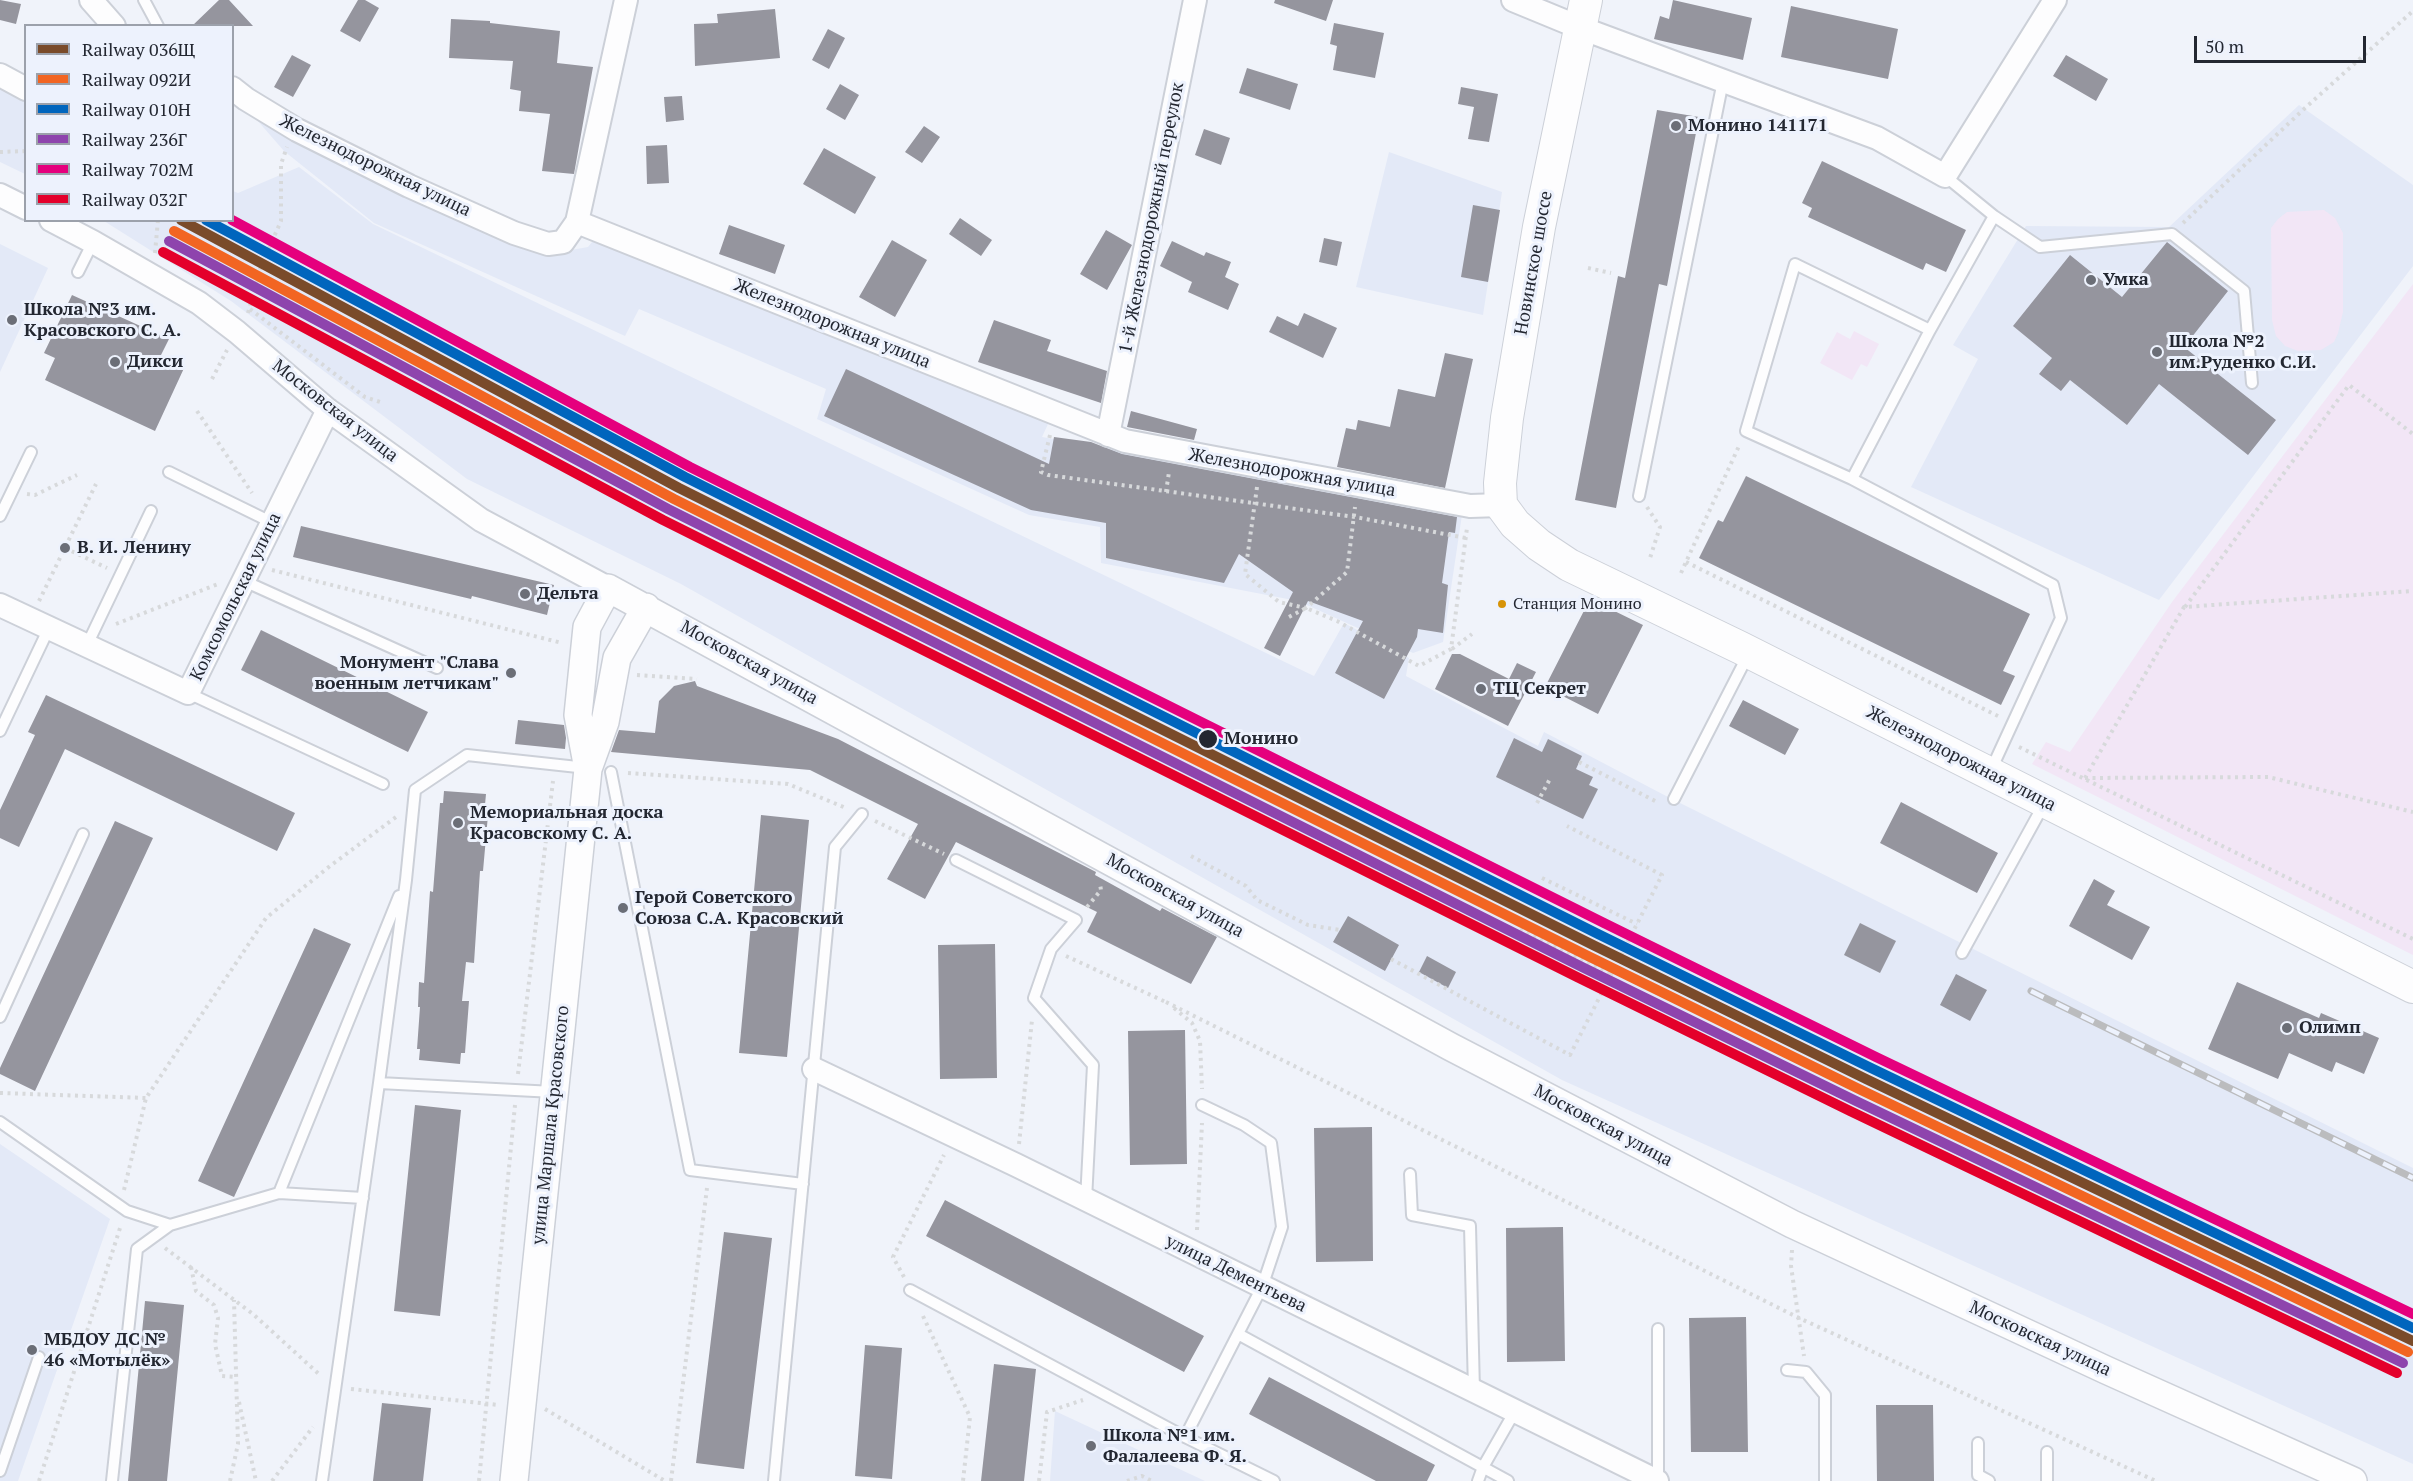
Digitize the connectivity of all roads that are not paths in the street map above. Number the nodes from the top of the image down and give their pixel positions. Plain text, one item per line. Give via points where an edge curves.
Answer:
1 (91, 0) edge
2 (144, 0) edge
3 (626, 0) edge
4 (1195, 0) edge
5 (1513, 0) edge
6 (2055, 0) edge
7 (1583, 14) edge
8 (112, 24) edge
9 (158, 24) edge
10 (0, 75) edge
11 (1723, 81) junction
12 (24, 88) edge
13 (237, 93) edge
14 (1945, 176) junction
15 (0, 195) edge
16 (24, 207) edge
17 (1994, 216) junction
18 (55, 222) edge
19 (578, 222) junction
20 (93, 242) junction
21 (78, 272) dead end
22 (1930, 330) junction
23 (2252, 383) dead end
24 (328, 410) junction
25 (1108, 435) junction
26 (31, 452) dead end
27 (169, 472) dead end
28 (1852, 479) junction
29 (1639, 496) road end
30 (151, 511) dead end
31 (1508, 514) junction
32 (0, 516) edge
33 (273, 524) junction
34 (248, 573) junction
35 (608, 588) junction
36 (0, 604) edge
37 (646, 607) junction
38 (49, 628) junction
39 (90, 639) junction
40 (1750, 652) junction
41 (437, 668) dead end
42 (188, 693) junction
43 (0, 731) edge
44 (600, 770) junction
45 (1990, 773) junction
46 (383, 784) dead end
47 (1674, 799) road end
48 (2045, 802) junction
49 (862, 814) road end
50 (82, 834) dead end
51 (956, 860) road end
52 (406, 880) junction
53 (1962, 953) dead end
54 (2413, 987) edge
55 (0, 1017) edge
56 (814, 1069) junction
57 (379, 1083) junction
58 (555, 1092) junction
59 (1202, 1105) road end
60 (0, 1123) edge
61 (1410, 1174) dead end
62 (803, 1184) junction
63 (279, 1193) junction
64 (363, 1198) junction
65 (1086, 1200) junction
66 (170, 1225) junction
67 (1262, 1287) junction
68 (910, 1290) dead end
69 (1658, 1329) dead end
70 (1238, 1334) junction
71 (39, 1357) dead end
72 (1787, 1370) dead end
73 (1474, 1391) junction
74 (1515, 1411) junction
75 (1185, 1437) junction
76 (1978, 1443) dead end
77 (2047, 1452) dead end
78 (1483, 1467) junction
79 (0, 1471) edge
80 (112, 1481) edge
81 (322, 1481) edge
82 (514, 1481) edge
83 (774, 1481) edge
84 (1274, 1481) edge
85 (1478, 1481) edge
86 (1508, 1481) edge
87 (1657, 1481) edge
88 (1825, 1481) edge
89 (1989, 1481) edge
90 (2047, 1481) edge
91 (2353, 1481) edge

1 - 8 street
2 - 9 lane
3 - 19 street
4 - 25 street, 1-й Железнодорожный переулок
5 - 7 street
6 - 14 street
7 - 11 street
7 - 31 main road, Новинское шоссе via 1539,226 1507,418 1501,463
10 - 12 street
11 - 14 street via 1877,138
11 - 29 lane
13 - 19 street, Железнодорожная улица via 297,130 514,233 548,244 563,242
14 - 17 lane
15 - 16 street
17 - 22 lane
17 - 23 lane via 2040,246 2172,234 2244,291
18 - 20 street, Московская улица
19 - 25 street, Железнодорожная улица
20 - 21 lane
20 - 24 street, Московская улица via 199,303
22 - 28 lane
22 - 28 lane via 1795,264 1746,431
24 - 33 street, Комсомольская улица
24 - 35 street, Московская улица via 481,520
25 - 31 street, Железнодорожная улица via 1183,454
26 - 32 lane
27 - 33 lane
28 - 45 lane via 2053,585 2061,618
30 - 39 lane
31 - 40 main road, Железнодорожная улица via 1539,545 1569,565
33 - 34 street, Комсомольская улица
34 - 41 lane
34 - 42 street, Комсомольская улица
35 - 37 street, Московская улица
35 - 44 street, улица Маршала Красовского via 587,627 578,715
36 - 38 street, Комсомольская улица
37 - 44 street, улица Маршала Красовского via 617,658
37 - 91 street, Московская улица via 1452,1047 1792,1224
38 - 39 street, Комсомольская улица
38 - 43 lane
39 - 42 street, Комсомольская улица
40 - 45 main road, Железнодорожная улица
40 - 47 lane
42 - 46 lane
44 - 52 lane via 467,755 415,790
44 - 58 street, улица Маршала Красовского
44 - 62 lane via 690,1170
45 - 48 main road, Железнодорожная улица
48 - 53 lane
48 - 54 main road, Железнодорожная улица
49 - 56 lane via 835,846
50 - 55 lane
51 - 65 lane via 1076,920 1051,949 1034,998 1093,1065
52 - 57 lane
52 - 63 lane
56 - 62 lane
56 - 65 street, улица Дементьева
57 - 58 lane
57 - 64 lane
58 - 82 street, улица Маршала Красовского
59 - 67 lane via 1271,1143 1282,1227
60 - 66 lane via 122,1212
61 - 73 lane via 1412,1215 1470,1226
62 - 83 lane
63 - 64 lane
63 - 66 lane
64 - 81 lane
65 - 67 street, улица Дементьева
66 - 80 lane via 137,1250
67 - 70 lane
67 - 73 street, улица Дементьева
68 - 75 lane
69 - 87 lane
70 - 75 lane
70 - 78 lane
71 - 79 lane
72 - 88 lane via 1806,1372 1825,1395
73 - 74 street, улица Дементьева
74 - 78 lane
74 - 87 street, улица Дементьева
75 - 84 lane
76 - 89 lane via 1978,1474
77 - 90 lane
78 - 85 lane
78 - 86 lane

